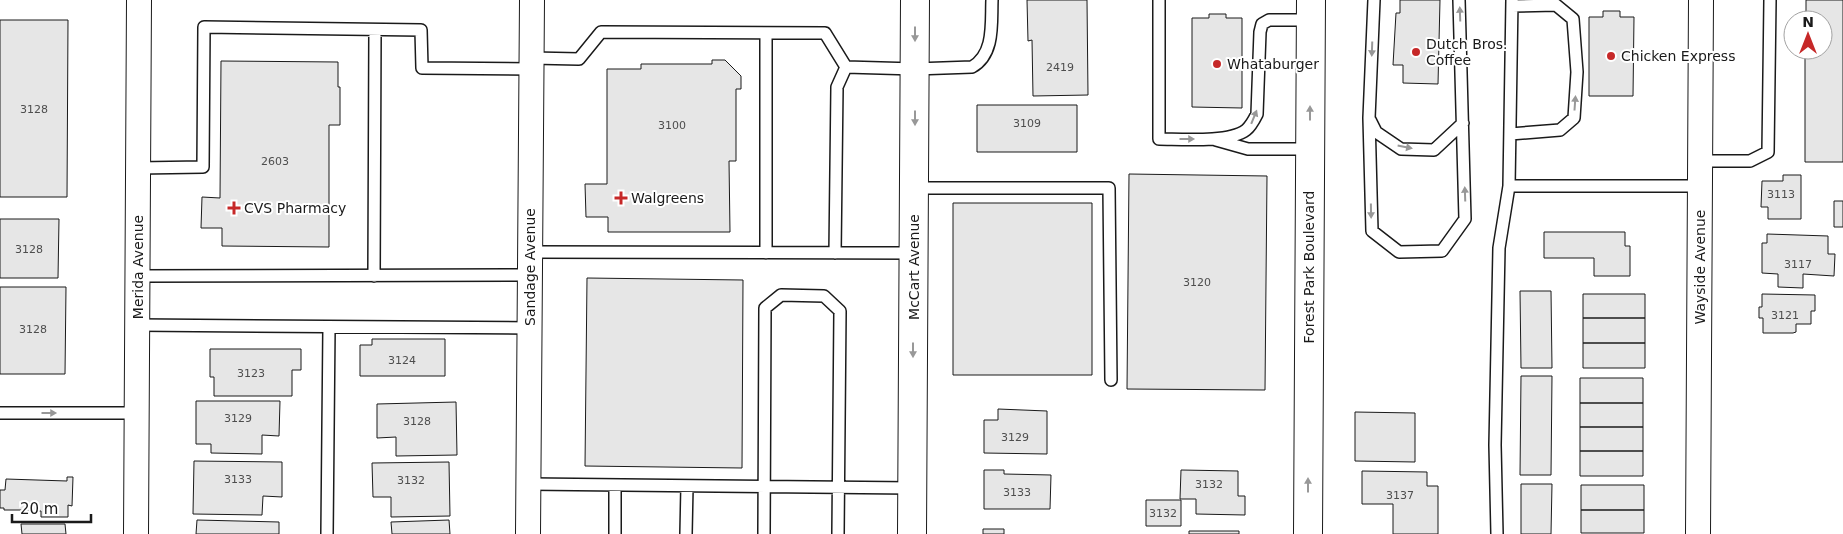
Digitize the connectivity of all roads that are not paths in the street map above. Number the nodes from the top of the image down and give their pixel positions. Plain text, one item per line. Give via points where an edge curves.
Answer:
1 (139, 0) edge
2 (532, 0) edge
3 (915, 0) edge
4 (992, 0) edge
5 (1160, 0) edge
6 (1374, 0) edge
7 (1460, 0) edge
8 (1701, 0) edge
9 (1770, 0) edge
10 (1512, 3) edge
11 (1311, 10) edge
12 (375, 30) junction
13 (766, 33) junction
14 (532, 63) junction
15 (846, 67) junction
16 (915, 69) junction
17 (1370, 118) junction
18 (1463, 123) junction
19 (1510, 134) junction
20 (1214, 140) junction
21 (1310, 149) junction
22 (1701, 161) junction
23 (138, 168) junction
24 (1509, 186) junction
25 (1701, 186) junction
26 (914, 188) junction
27 (530, 252) junction
28 (766, 253) junction
29 (834, 253) junction
30 (914, 254) junction
31 (530, 275) junction
32 (138, 276) junction
33 (374, 276) junction
34 (137, 325) junction
35 (330, 327) junction
36 (530, 328) junction
37 (1111, 380) dead end
38 (0, 413) edge
39 (137, 413) junction
40 (529, 484) junction
41 (615, 485) junction
42 (687, 486) junction
43 (765, 486) junction
44 (838, 487) junction
45 (912, 488) junction
46 (136, 534) edge
47 (327, 534) edge
48 (528, 534) edge
49 (615, 534) edge
50 (686, 534) edge
51 (764, 534) edge
52 (838, 534) edge
53 (912, 534) edge
54 (1308, 534) edge
55 (1497, 534) edge
56 (1698, 534) edge

1 - 23 street, Merida Avenue
2 - 14 street, Sandage Avenue
3 -> 16 street, McCart Avenue
4 - 16 lane via 991,34 980,63 972,67
5 -> 20 lane via 1159,139
6 -> 17 lane
18 -> 7 lane
8 - 22 street, Wayside Avenue
9 - 22 lane via 1768,152 1750,161
10 - 19 lane
19 -> 10 lane via 1560,130 1574,118 1577,72 1574,19 1556,5
20 -> 11 lane via 1244,132 1257,114 1262,24
21 -> 11 street, Forest Park Boulevard
12 - 14 lane via 421,30 422,68
12 - 23 lane via 204,27 203,167
12 - 33 lane
13 - 14 lane via 601,32 578,59
13 - 15 lane via 825,33
13 - 28 lane
14 - 27 street, Sandage Avenue
15 - 16 lane
15 - 29 lane via 837,87
16 -> 26 street, McCart Avenue
17 -> 18 lane via 1376,132 1401,149 1434,150
17 -> 18 lane via 1372,231 1399,252 1442,251 1465,219
19 - 24 lane
20 - 21 lane via 1248,149
54 -> 21 street, Forest Park Boulevard
22 - 25 street, Wayside Avenue
23 - 32 street, Merida Avenue
24 - 25 lane
24 - 55 lane via 1499,248 1495,445
25 - 56 street, Wayside Avenue
26 - 30 street, McCart Avenue
26 - 37 lane via 1109,188
27 - 28 lane
27 - 31 street, Sandage Avenue
28 - 29 lane
29 - 30 lane
30 -> 45 street, McCart Avenue
31 - 33 lane
31 - 36 street, Sandage Avenue
32 - 33 lane
32 - 34 street, Merida Avenue
34 - 35 lane
34 - 39 street, Merida Avenue
35 - 36 lane
35 - 47 lane
36 - 40 street, Sandage Avenue
38 -> 39 lane
39 - 46 street, Merida Avenue
40 - 41 lane
40 - 48 street, Sandage Avenue
41 - 42 lane
41 - 49 lane
42 - 43 lane
42 - 50 lane
43 - 44 lane
43 - 44 lane via 765,308 781,295 824,296 840,311
43 - 51 lane
44 - 45 lane
44 - 52 lane
45 - 53 street, McCart Avenue

